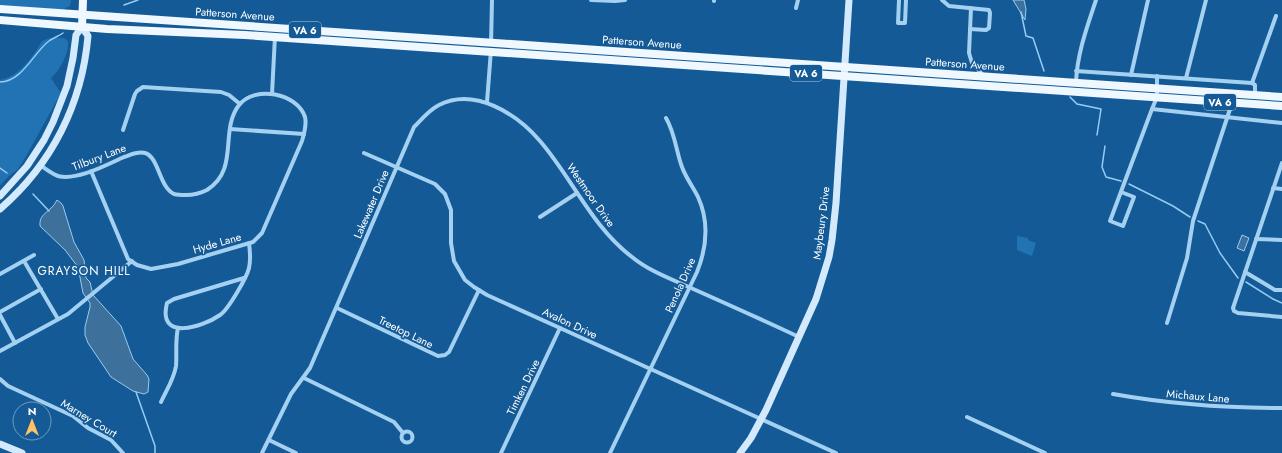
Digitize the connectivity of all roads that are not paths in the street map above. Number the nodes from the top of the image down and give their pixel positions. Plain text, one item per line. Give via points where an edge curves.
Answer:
1 (83, 0) edge
2 (492, 0) edge
3 (591, 0) edge
4 (625, 0) edge
5 (798, 0) edge
6 (849, 0) edge
7 (900, 0) edge
8 (906, 0) edge
9 (942, 0) edge
10 (1096, 0) edge
11 (1148, 0) edge
12 (1206, 0) edge
13 (796, 8) dead end
14 (971, 8) junction
15 (0, 9) edge
16 (82, 14) junction
17 (1276, 16) dead end
18 (0, 20) edge
19 (82, 27) junction
20 (276, 28) junction
21 (970, 29) junction
22 (275, 37) junction
23 (491, 42) junction
24 (491, 52) junction
25 (845, 66) junction
26 (1076, 71) junction
27 (1131, 75) junction
28 (844, 76) junction
29 (984, 76) junction
30 (1157, 76) junction
31 (1186, 78) junction
32 (1076, 83) junction
33 (1252, 83) junction
34 (1157, 88) junction
35 (272, 94) junction
36 (1254, 95) junction
37 (1282, 97) edge
38 (1158, 98) junction
39 (486, 102) junction
40 (1232, 103) junction
41 (240, 104) junction
42 (1282, 106) edge
43 (1152, 109) junction
44 (1226, 117) junction
45 (666, 118) dead end
46 (1282, 123) edge
47 (230, 129) junction
48 (123, 130) dead end
49 (304, 134) junction
50 (364, 153) dead end
51 (1282, 163) edge
52 (40, 165) junction
53 (397, 167) junction
54 (92, 171) junction
55 (1274, 188) junction
56 (1282, 189) edge
57 (1121, 192) junction
58 (577, 193) junction
59 (0, 196) edge
60 (0, 209) edge
61 (540, 217) dead end
62 (1256, 238) junction
63 (1282, 240) edge
64 (249, 243) junction
65 (34, 256) dead end
66 (24, 260) junction
67 (132, 262) junction
68 (1245, 272) junction
69 (0, 274) edge
70 (244, 278) junction
71 (689, 287) junction
72 (41, 289) junction
73 (479, 290) junction
74 (1282, 290) edge
75 (337, 308) junction
76 (0, 314) edge
77 (1282, 317) edge
78 (58, 319) junction
79 (1166, 323) dead end
80 (178, 328) junction
81 (560, 328) junction
82 (799, 337) junction
83 (15, 342) junction
84 (0, 351) edge
85 (650, 369) junction
86 (304, 378) junction
87 (0, 379) edge
88 (1113, 394) dead end
89 (161, 402) dead end
90 (1282, 408) edge
91 (967, 417) dead end
92 (761, 419) junction
93 (403, 433) dead end
94 (269, 440) junction
95 (0, 444) edge
96 (827, 451) edge
97 (22, 453) edge
98 (124, 453) edge
99 (262, 453) edge
100 (296, 453) edge
101 (501, 453) edge
102 (610, 453) edge
103 (740, 453) edge
104 (836, 453) edge
105 (1045, 453) edge

1 - 16 main road
2 - 23 street
3 - 4 street
5 - 13 street
6 - 25 street, Maybeury Drive
7 - 8 street via 898,23 905,23
9 - 14 street via 950,6
10 - 26 street
11 - 27 street
12 - 31 street
14 - 21 street
14 - 21 street via 989,10 990,13 988,30
15 - 16 main road, Patterson Avenue / VA 6
16 - 19 main road
16 - 20 main road, Patterson Avenue / VA 6
17 - 33 street
18 - 19 main road, Patterson Avenue / VA 6
19 - 22 main road, Patterson Avenue / VA 6
19 - 52 street via 88,36 80,87 64,127
19 - 59 street via 76,35 67,86 53,122 27,166
20 - 22 street
20 - 23 main road, Patterson Avenue / VA 6
21 - 29 street via 971,61
22 - 24 main road, Patterson Avenue / VA 6
22 - 35 street
23 - 24 street
23 - 25 main road, Patterson Avenue / VA 6
24 - 28 main road, Patterson Avenue / VA 6
24 - 39 street
25 - 28 street, Maybeury Drive
25 - 29 main road, Patterson Avenue / VA 6
26 - 27 street
26 - 32 street
27 - 30 street
28 - 38 main road, Patterson Avenue / VA 6
28 - 82 street, Maybeury Drive via 832,240 820,286
29 - 32 main road, Patterson Avenue / VA 6
30 - 31 street
30 - 34 street
31 - 33 street
32 - 34 main road, Patterson Avenue / VA 6
33 - 36 street via 1255,85
34 - 36 main road, Patterson Avenue / VA 6
34 - 38 street
35 - 41 street via 252,97
35 - 49 street, Hyde Lane via 287,98 298,106 306,122
36 - 37 main road, Patterson Avenue / VA 6
38 - 40 main road, Patterson Avenue / VA 6
38 - 43 street
39 - 53 street, Lakewater Drive via 474,99 457,100 440,105 426,114 414,127
39 - 58 street, Westmoor Drive via 519,121 539,139
40 - 42 main road, Patterson Avenue / VA 6
40 - 44 street
41 - 47 street, Tilbury Lane
41 - 48 street via 230,95 221,92 143,87 135,94
43 - 44 street
43 - 57 street
44 - 46 street
44 - 79 street via 1193,221 1187,258
45 - 71 street, Penola Drive via 672,128 683,168 701,206 705,221 703,254
47 - 49 street
47 - 54 street, Tilbury Lane via 227,159 219,179 206,190 192,195 176,195 171,192 151,158 145,153 135,153
49 - 64 street, Hyde Lane via 262,233
50 - 53 street, Avalon Drive
51 - 55 street
52 - 54 street, Tilbury Lane via 53,174 69,178
52 - 60 street
53 - 73 street, Avalon Drive via 435,184 445,194 451,210 450,243 454,262 465,280
53 - 75 street, Lakewater Drive
54 - 67 street via 122,246
55 - 56 street
55 - 62 street
57 - 57 street via 1110,221 1123,226 1134,197
58 - 61 street
58 - 71 street, Westmoor Drive via 600,226 620,248 647,268
62 - 63 street
62 - 68 street
64 - 67 street, Hyde Lane via 178,264 151,269
64 - 70 street via 249,269
65 - 66 street
66 - 69 street
66 - 72 street
67 - 78 street via 80,305
68 - 74 street via 1275,290
68 - 77 street via 1234,311
70 - 80 street via 221,314 185,329
70 - 80 street via 190,293 167,303 165,312 168,322 174,328
71 - 82 street, Westmoor Drive
71 - 85 street, Penola Drive
72 - 76 street
72 - 78 street
73 - 75 street, Treetop Lane via 449,352 438,356
73 - 81 street, Avalon Drive
75 - 86 street, Lakewater Drive
76 - 83 street
78 - 83 street
80 - 89 street via 175,345 176,367
81 - 85 street, Avalon Drive
81 - 101 street, Timken Drive
82 - 92 street, Maybeury Drive
83 - 84 street
85 - 92 street, Avalon Drive
85 - 102 street, Penola Drive
86 - 93 street via 394,422
86 - 94 street, Lakewater Drive via 291,394
87 - 98 street, Marney Court via 8,386 73,416 88,428 111,440
88 - 90 street, Michaux Lane via 1193,405
91 - 105 street
92 - 96 street, Avalon Drive
92 - 103 street, Maybeury Drive
94 - 99 street, Lakewater Drive
94 - 100 street
95 - 97 street
96 - 104 street, Avalon Drive

